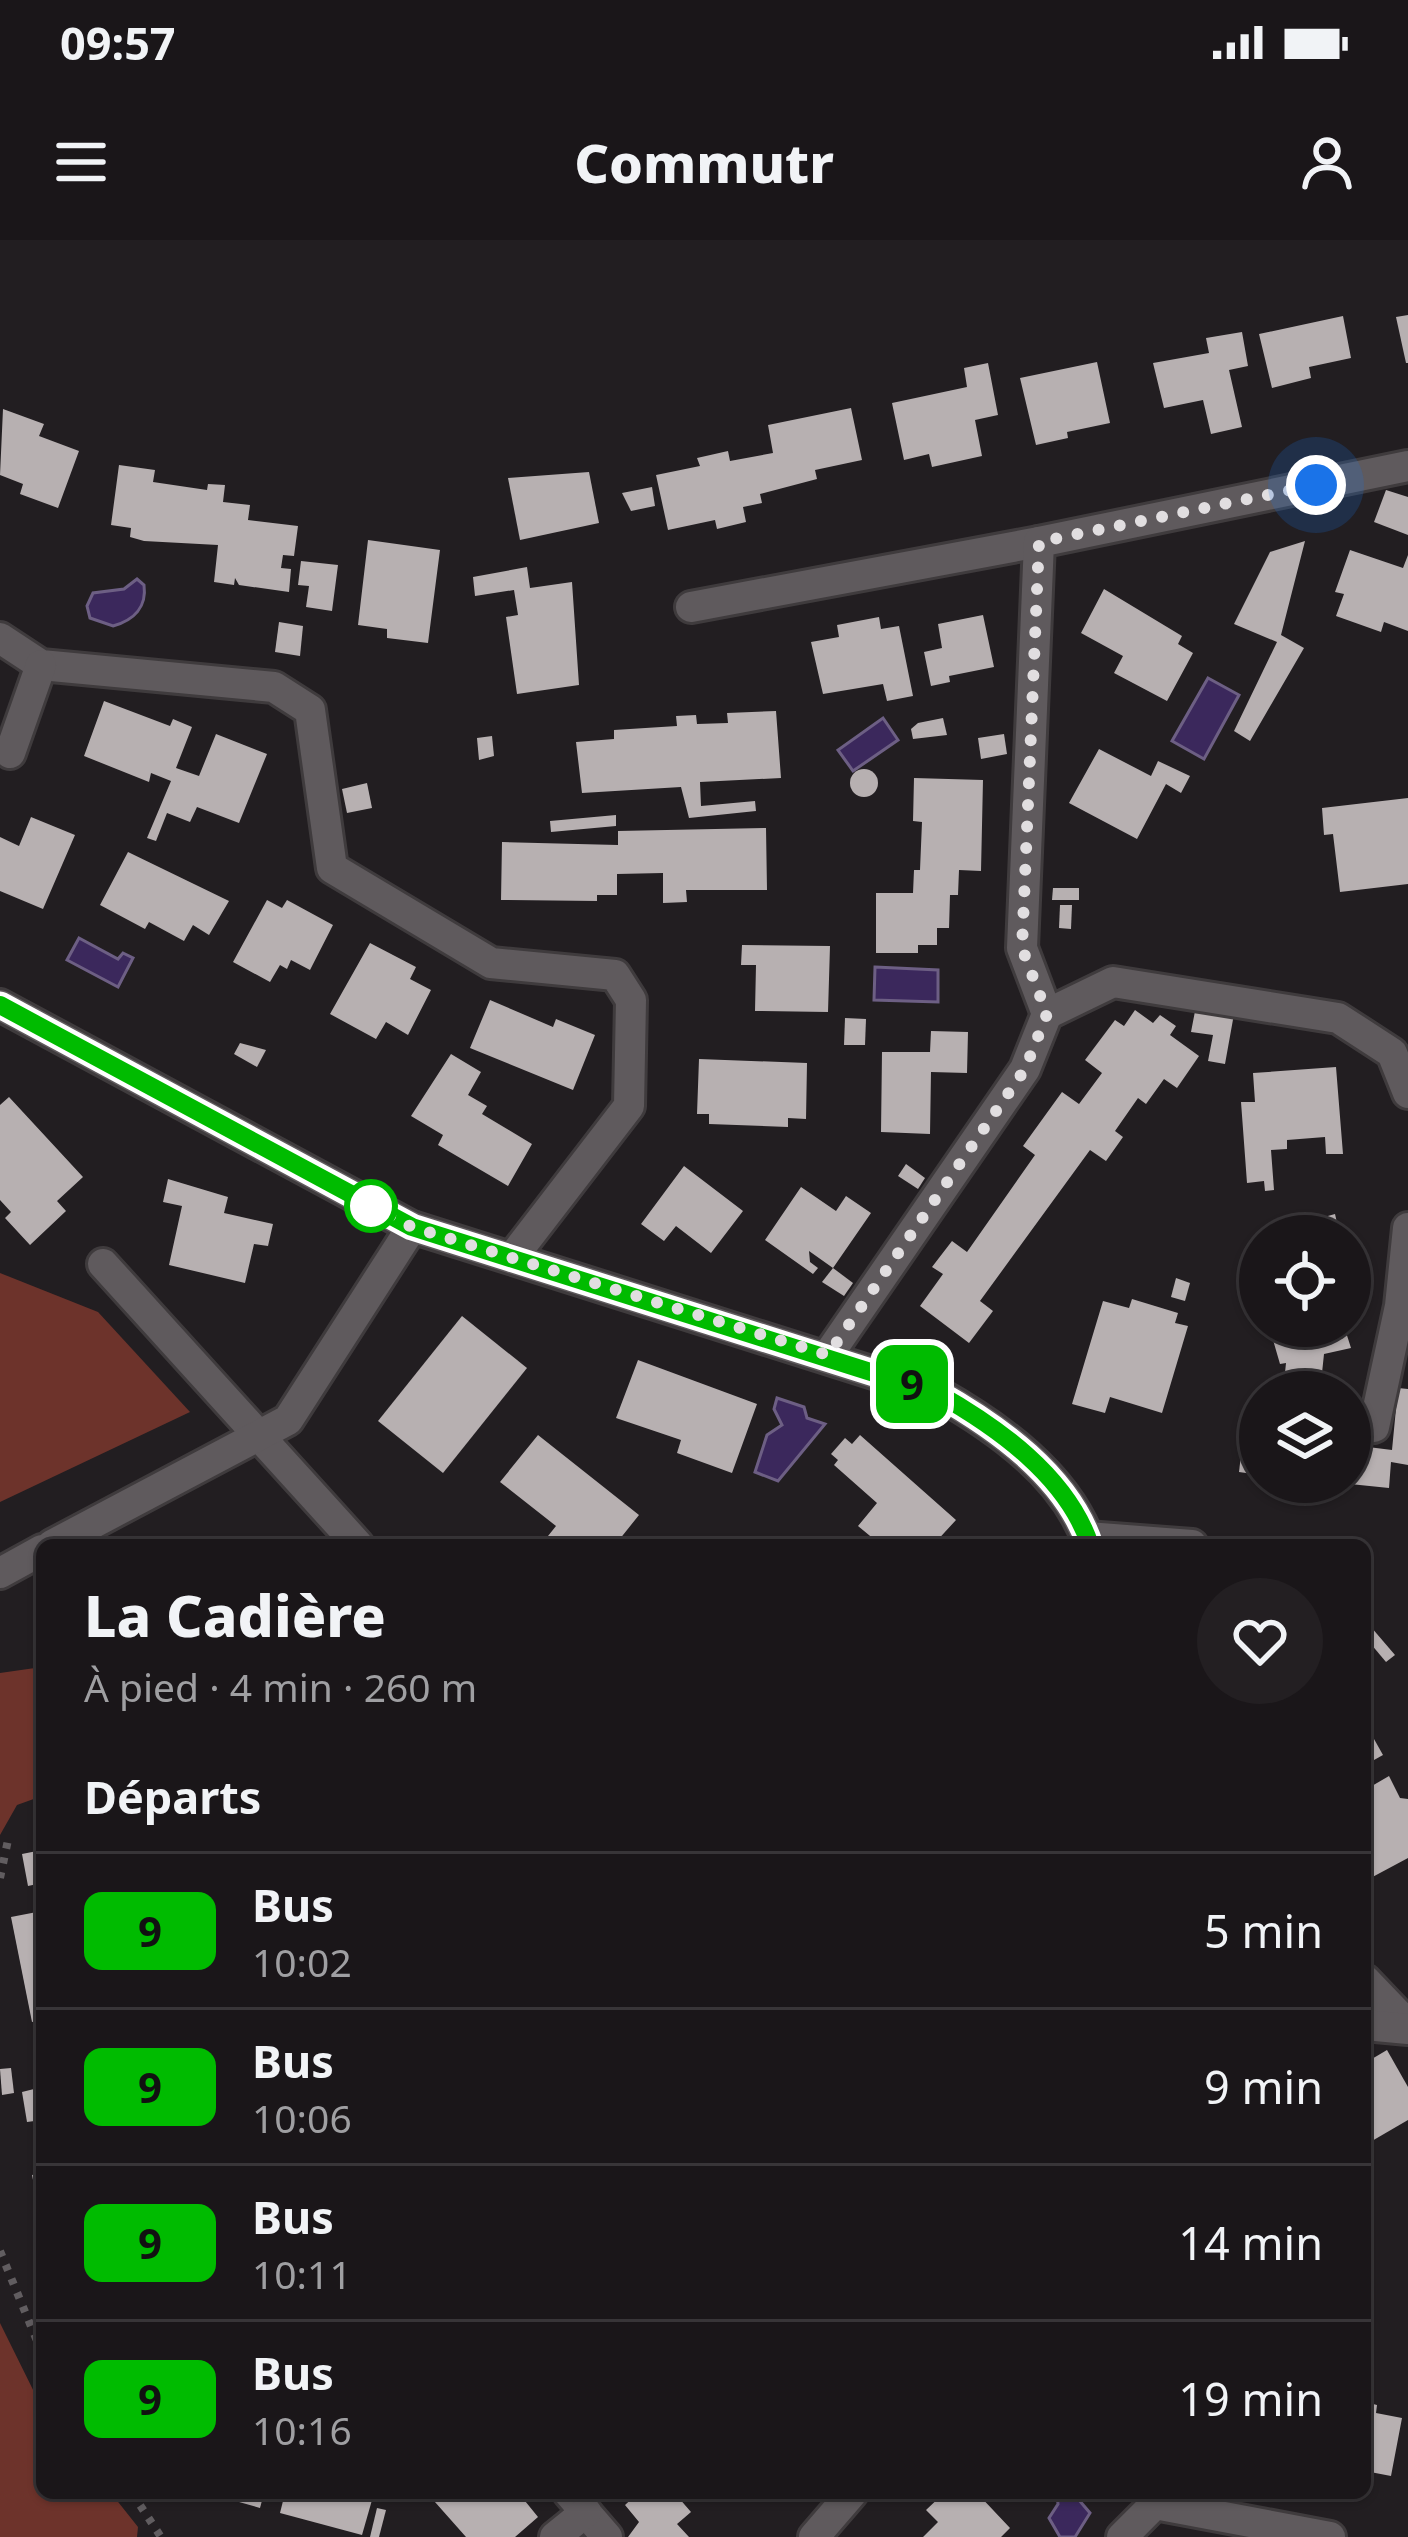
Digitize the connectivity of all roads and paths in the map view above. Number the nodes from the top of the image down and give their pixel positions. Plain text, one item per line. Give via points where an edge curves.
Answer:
1 (1408, 466) edge
2 (1039, 542) junction
3 (691, 607) dead end
4 (0, 638) edge
5 (41, 665) junction
6 (10, 753) dead end
7 (0, 1005) edge
8 (1047, 1014) junction
9 (1408, 1093) edge
10 (412, 1227) junction
11 (1408, 1228) edge
12 (512, 1258) junction
13 (103, 1264) dead end
14 (1404, 1306) edge
15 (828, 1355) junction
16 (1374, 1427) dead end
17 (261, 1434) junction
18 (63, 1539) edge
19 (353, 1539) edge
20 (1088, 1539) edge
21 (36, 1553) edge
22 (0, 1573) edge
23 (8, 1840) dead end
24 (0, 1877) edge
25 (1371, 1987) edge
26 (1371, 2025) edge
27 (1408, 2027) edge
28 (0, 2251) edge
29 (36, 2338) edge
30 (136, 2499) edge
31 (848, 2499) edge
32 (577, 2503) edge
33 (160, 2537) edge
34 (555, 2537) edge
35 (607, 2537) edge
36 (814, 2537) edge
37 (1122, 2537) edge
38 (1330, 2537) edge

1 - 2 street
2 - 3 street
2 - 8 street via 1022,948
4 - 5 street
5 - 6 street
5 - 12 street via 274,687 310,710 332,868 490,963 615,975 631,1000 629,1106
7 - 10 street
8 - 9 street via 1113,982 1338,1018 1392,1053
8 - 15 street via 1025,1069
10 - 12 street
10 - 17 street via 288,1420
11 - 14 street
12 - 15 street
13 - 17 street
14 - 16 street
15 - 20 street via 937,1393 997,1427 1080,1514
17 - 18 street
17 - 19 street
21 - 22 street
23 - 24 path
25 - 27 street
26 - 27 street
28 - 29 path
30 - 33 path
31 - 36 street
32 - 34 street
32 - 35 street
37 - 38 street via 1155,2504

